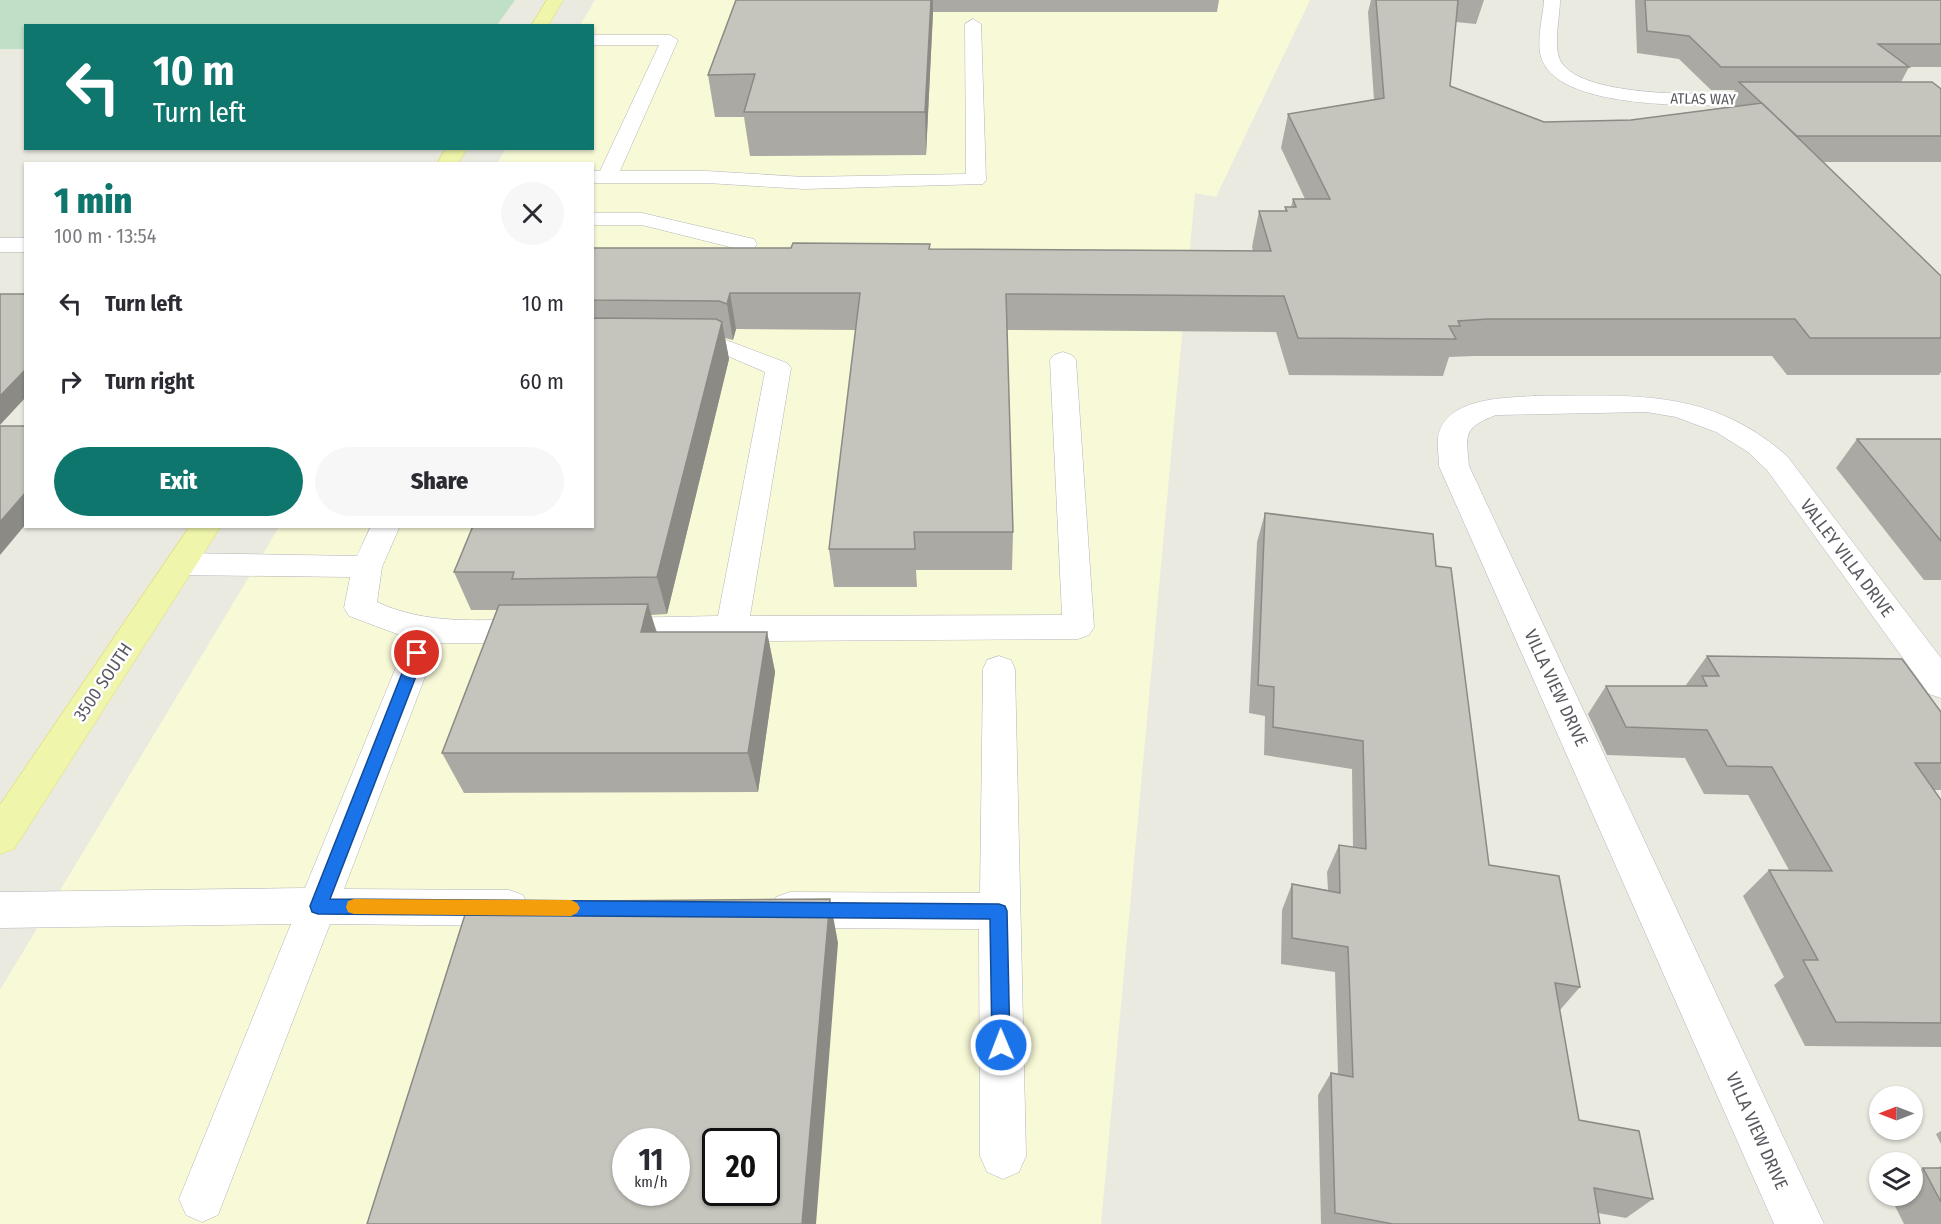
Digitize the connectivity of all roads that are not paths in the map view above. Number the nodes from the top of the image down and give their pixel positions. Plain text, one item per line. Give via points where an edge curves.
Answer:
1 (555, 0) edge
2 (1552, 0) edge
3 (539, 24) edge
4 (973, 24) dead end
5 (594, 40) edge
6 (1797, 99) edge
7 (599, 177) edge
8 (594, 219) edge
9 (746, 244) dead end
10 (0, 245) edge
11 (24, 245) edge
12 (659, 347) edge
13 (1063, 360) dead end
14 (1747, 438) joint
15 (205, 528) edge
16 (385, 528) edge
17 (181, 564) junction
18 (367, 567) junction
19 (732, 628) junction
20 (591, 630) edge
21 (555, 631) edge
22 (426, 632) junction
23 (999, 669) dead end
24 (1941, 684) edge
25 (0, 837) edge
26 (318, 906) junction
27 (545, 908) edge
28 (760, 909) edge
29 (0, 910) edge
30 (999, 911) junction
31 (1003, 1156) dead end
32 (202, 1199) dead end
33 (1799, 1224) edge

1 - 3 main road
2 - 6 street, ATLAS WAY via 1552,63 1575,83 1659,98
4 - 7 lane via 976,180 804,183 706,177
5 - 7 lane via 670,40
8 - 9 lane via 642,219
10 - 11 street
12 - 19 lane via 726,347 778,368
13 - 19 lane via 1078,627
14 - 24 street, VALLEY VILLA DRIVE via 1777,463
14 - 33 street, VILLA VIEW DRIVE via 1710,418 1672,407 1527,405 1492,408 1466,417 1457,425 1452,447 1454,466
15 - 17 main road, 3500 SOUTH
16 - 18 lane
17 - 18 lane
17 - 25 main road, 3500 SOUTH
18 - 22 lane via 360,608 386,622
19 - 20 lane
21 - 22 lane
22 - 26 lane
23 - 30 lane
26 - 27 lane
26 - 29 lane
26 - 32 lane
28 - 30 lane
30 - 31 lane

